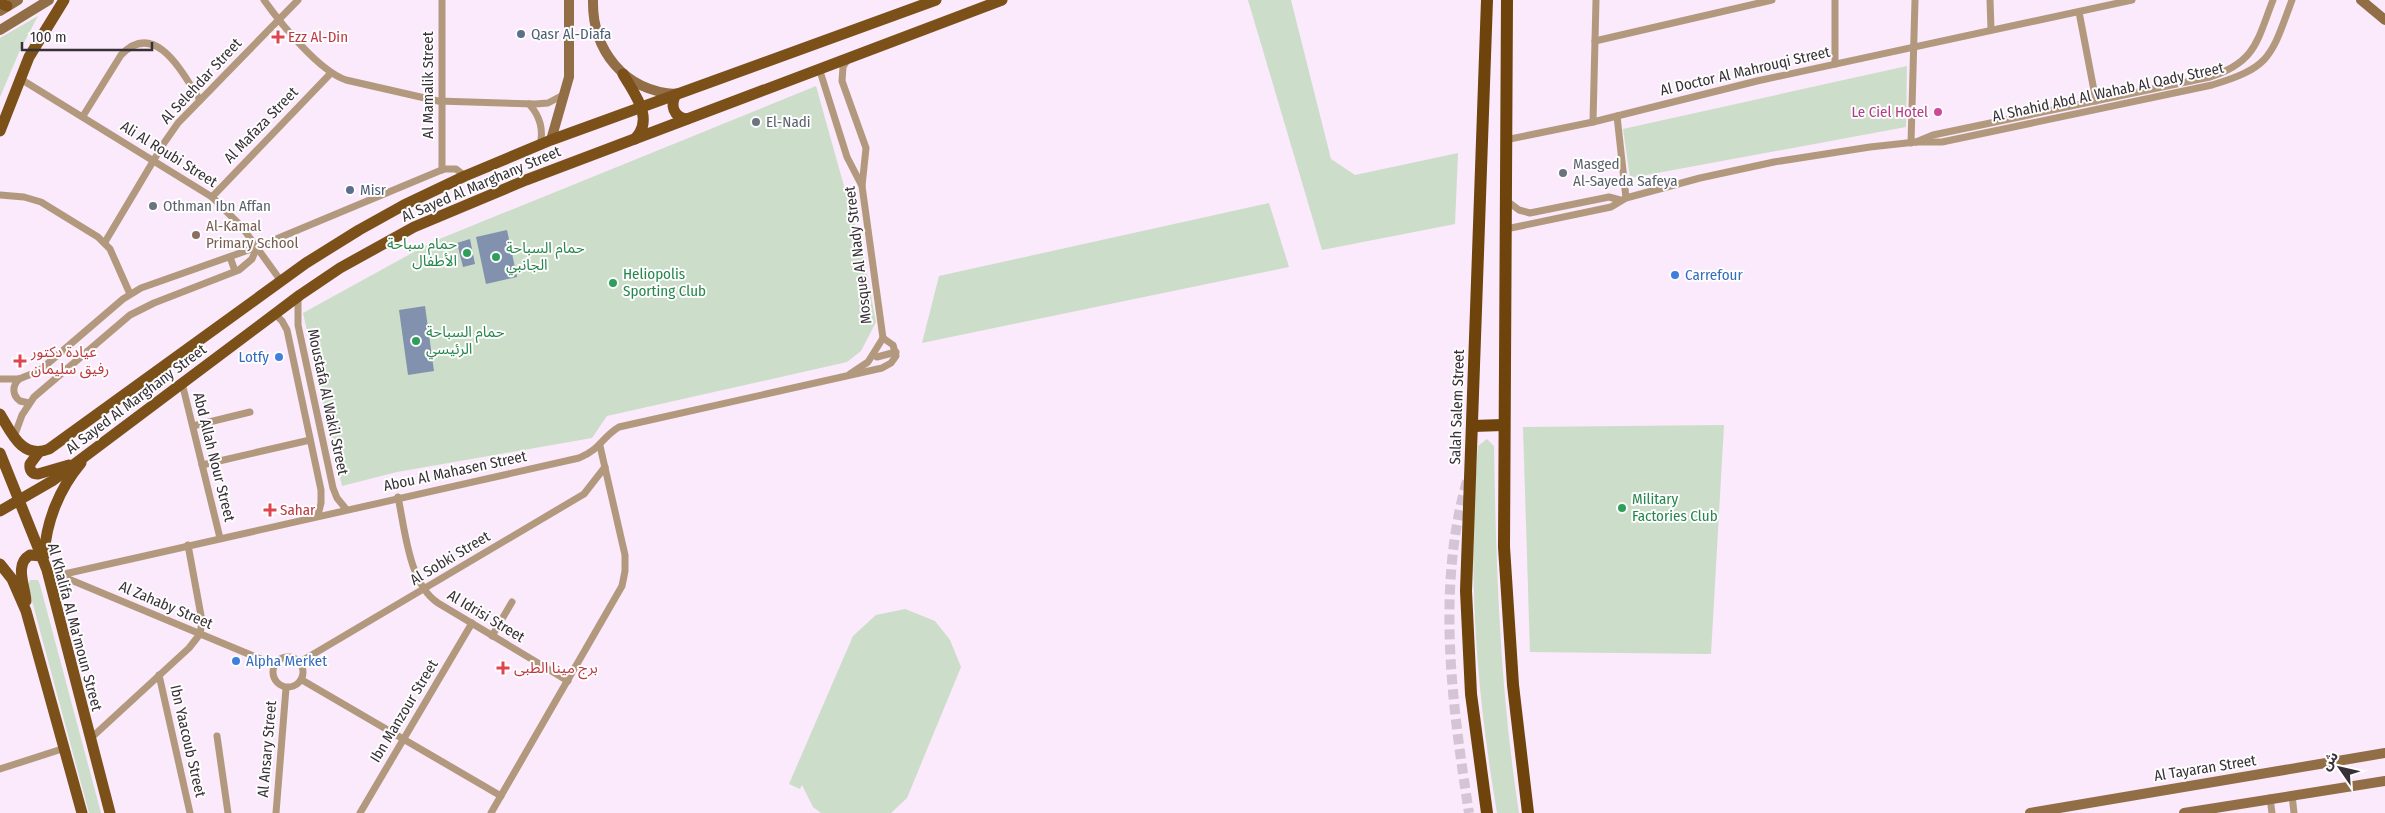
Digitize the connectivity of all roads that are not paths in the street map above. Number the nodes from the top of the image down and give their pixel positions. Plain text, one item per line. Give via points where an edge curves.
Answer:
1 (18, 0) edge
2 (49, 0) edge
3 (64, 0) edge
4 (264, 0) edge
5 (298, 0) edge
6 (442, 0) edge
7 (569, 0) edge
8 (593, 0) edge
9 (936, 0) edge
10 (1002, 0) edge
11 (1487, 0) edge
12 (1507, 0) edge
13 (1596, 0) edge
14 (1772, 0) edge
15 (1835, 0) edge
16 (1915, 0) edge
17 (1990, 0) edge
18 (2132, 0) edge
19 (2273, 0) edge
20 (2292, 0) edge
21 (2361, 0) edge
22 (2, 7) edge
23 (2079, 12) junction
24 (279, 20) junction
25 (2385, 20) edge
26 (1991, 29) junction
27 (0, 30) edge
28 (1595, 41) junction
29 (1913, 46) junction
30 (851, 56) junction
31 (1835, 64) junction
32 (819, 68) junction
33 (331, 73) junction
34 (623, 74) junction
35 (19, 78) junction
36 (565, 94) junction
37 (676, 94) junction
38 (200, 100) junction
39 (442, 101) junction
40 (2096, 101) junction
41 (529, 104) junction
42 (641, 107) junction
43 (82, 116) junction
44 (1617, 116) junction
45 (686, 119) junction
46 (1593, 122) junction
47 (0, 131) edge
48 (635, 138) junction
49 (551, 140) junction
50 (1504, 140) junction
51 (1913, 142) junction
52 (540, 145) junction
53 (154, 160) junction
54 (442, 170) junction
55 (465, 176) junction
56 (862, 186) junction
57 (0, 195) edge
58 (212, 197) junction
59 (1623, 199) junction
60 (1506, 200) junction
61 (1506, 229) junction
62 (105, 242) junction
63 (257, 247) junction
64 (230, 257) junction
65 (235, 271) junction
66 (281, 281) junction
67 (130, 294) junction
68 (298, 296) junction
69 (275, 314) junction
70 (883, 338) junction
71 (896, 352) junction
72 (876, 355) junction
73 (882, 368) junction
74 (845, 376) junction
75 (0, 379) edge
76 (19, 379) junction
77 (182, 383) junction
78 (29, 403) junction
79 (250, 412) dead end
80 (0, 414) edge
81 (1504, 425) junction
82 (193, 426) junction
83 (1473, 426) junction
84 (14, 437) junction
85 (310, 440) junction
86 (600, 446) junction
87 (94, 449) junction
88 (39, 452) junction
89 (0, 453) edge
90 (72, 464) junction
91 (202, 464) junction
92 (605, 467) junction
93 (398, 497) junction
94 (20, 501) junction
95 (346, 509) junction
96 (0, 511) edge
97 (318, 515) junction
98 (220, 538) junction
99 (188, 545) junction
100 (45, 562) junction
101 (0, 564) edge
102 (60, 575) junction
103 (0, 577) edge
104 (16, 587) junction
105 (423, 590) junction
106 (512, 602) dead end
107 (26, 611) junction
108 (472, 623) junction
109 (200, 634) junction
110 (492, 636) junction
111 (300, 662) junction
112 (275, 665) junction
113 (159, 675) junction
114 (302, 680) junction
115 (568, 681) junction
116 (286, 688) junction
117 (217, 736) dead end
118 (90, 739) junction
119 (403, 739) junction
120 (65, 748) junction
121 (2385, 753) edge
122 (0, 769) edge
123 (2385, 781) edge
124 (1526, 795) junction
125 (2292, 795) junction
126 (501, 796) junction
127 (2270, 798) junction
128 (82, 813) edge
129 (110, 813) edge
130 (190, 813) edge
131 (228, 813) edge
132 (276, 813) edge
133 (360, 813) edge
134 (491, 813) edge
135 (1487, 813) edge
136 (1528, 813) edge
137 (1532, 813) edge
138 (2030, 813) edge
139 (2184, 813) edge
140 (2272, 813) edge
141 (2294, 813) edge

1 - 22 main road
2 - 27 main road
3 - 35 main road
4 - 24 street
5 - 24 street, Al Selehdar Street
6 - 39 street, Al Mamalik Street
7 - 36 main road via 570,69
8 - 34 main road via 598,39 610,61
9 - 37 main road, Al Sayed Al Marghany Street
10 - 30 main road, Al Sayed Al Marghany Street
11 - 83 highway, Salah Salem Street
12 - 50 highway
13 - 28 street
14 - 28 street
15 - 31 street
16 - 29 street
17 - 26 street
18 - 23 street, Al Doctor Al Mahrouqi Street
19 - 40 street, Al Shahid Abd Al Wahab Al Qady Street via 2254,47 2238,65 2210,77
20 - 51 street, Al Shahid Abd Al Wahab Al Qady Street via 2270,53 2246,74 2212,85 1949,141
21 - 25 main road
23 - 26 street, Al Doctor Al Mahrouqi Street
23 - 40 street
24 - 33 street
24 - 38 street, Al Selehdar Street
26 - 29 street, Al Doctor Al Mahrouqi Street
28 - 46 street
29 - 31 street, Al Doctor Al Mahrouqi Street
29 - 51 street
30 - 32 main road, Al Sayed Al Marghany Street
30 - 56 street, Mosque Al Nady Street via 843,68 842,81 865,143
31 - 44 street, Al Doctor Al Mahrouqi Street
32 - 45 main road, Al Sayed Al Marghany Street
32 - 56 street via 847,157
33 - 39 street via 346,80
33 - 58 street, Al Mafaza Street
34 - 37 main road via 648,89
34 - 42 main road
35 - 43 street, Ali Al Roubi Street
35 - 47 main road
36 - 41 street via 548,102
36 - 49 main road
37 - 42 main road, Al Sayed Al Marghany Street
37 - 45 main road via 673,110 677,116
38 - 43 street via 167,53 157,46 142,44 121,55
38 - 53 street, Al Selehdar Street via 174,128
39 - 41 street
39 - 54 street, Al Mamalik Street
40 - 51 street, Al Shahid Abd Al Wahab Al Qady Street
41 - 52 street via 540,120
42 - 48 main road via 644,124
42 - 49 main road, Al Sayed Al Marghany Street
43 - 53 street, Ali Al Roubi Street
44 - 46 street, Al Doctor Al Mahrouqi Street
44 - 59 street
45 - 48 main road, Al Sayed Al Marghany Street
46 - 50 street, Al Doctor Al Mahrouqi Street
48 - 68 main road, Al Sayed Al Marghany Street via 509,186 419,225 350,262
49 - 52 main road, Al Sayed Al Marghany Street
50 - 60 highway
51 - 59 street, Al Shahid Abd Al Wahab Al Qady Street via 1774,162
52 - 55 main road, Al Sayed Al Marghany Street
53 - 58 street, Ali Al Roubi Street
53 - 62 street, Al Selehdar Street
54 - 55 street, Al Sayed Al Marghany Street via 453,169
54 - 63 street, Al Sayed Al Marghany Street
55 - 66 main road, Al Sayed Al Marghany Street via 360,230
56 - 70 street, Mosque Al Nady Street
57 - 62 street via 41,202
58 - 63 street, Ali Al Roubi Street
59 - 60 street, Al Shahid Abd Al Wahab Al Qady Street via 1609,198 1530,213 1514,208
59 - 61 street, Al Shahid Abd Al Wahab Al Qady Street via 1611,207
60 - 61 highway
61 - 81 highway
62 - 67 street
63 - 64 street, Al Sayed Al Marghany Street
63 - 65 street via 248,263
63 - 66 street, Ali Al Roubi Street
64 - 65 street
64 - 67 street, Al Sayed Al Marghany Street
65 - 78 street via 135,312
66 - 88 main road, Al Sayed Al Marghany Street via 58,444
67 - 76 street, Al Sayed Al Marghany Street via 39,371
68 - 69 main road, Al Sayed Al Marghany Street
68 - 95 street, Moustafa Al Wakil Street via 298,325 333,488
69 - 77 main road, Al Sayed Al Marghany Street
69 - 85 street, Moustafa Al Wakil Street via 287,330
70 - 71 street via 893,345
70 - 72 street, Abou Al Mahasen Street
71 - 72 street
71 - 73 street via 895,360
72 - 73 street
72 - 74 street, Abou Al Mahasen Street
73 - 74 street, Abou Al Mahasen Street
74 - 86 street, Abou Al Mahasen Street via 619,427
75 - 76 street, Al Sayed Al Marghany Street
76 - 78 street via 14,394 20,402
77 - 82 street, Abd Allah Nour Street
77 - 87 main road, Al Sayed Al Marghany Street
78 - 84 street
79 - 82 street
80 - 84 main road
81 - 83 highway
81 - 124 highway via 1504,547 1508,620 1514,703
82 - 91 street, Abd Allah Nour Street
83 - 135 highway, Salah Salem Street via 1467,540 1467,634 1474,720
84 - 88 main road via 24,448
85 - 91 street
85 - 97 street, Moustafa Al Wakil Street via 321,495
86 - 92 street
86 - 93 street, Abou Al Mahasen Street via 578,458
87 - 90 main road, Al Sayed Al Marghany Street
87 - 100 main road via 74,472 58,499 47,535
88 - 90 main road via 30,464 33,473
89 - 94 main road, Al Khalifa Al Ma'moun Street
90 - 94 main road, Al Sayed Al Marghany Street
91 - 98 street, Abd Allah Nour Street
92 - 105 street, Al Sobki Street via 584,494
92 - 115 street via 625,555 624,578 615,600
93 - 95 street, Abou Al Mahasen Street
93 - 105 street via 416,575
94 - 96 main road, Al Sayed Al Marghany Street
94 - 100 main road, Al Khalifa Al Ma'moun Street
95 - 97 street, Abou Al Mahasen Street
97 - 98 street, Abou Al Mahasen Street
98 - 99 street, Abou Al Mahasen Street
99 - 102 street, Abou Al Mahasen Street
99 - 109 street via 202,617
100 - 102 street, Al Zahaby Street
100 - 107 main road via 30,555 21,564
100 - 118 main road, Al Khalifa Al Ma'moun Street
101 - 104 main road
102 - 109 street, Al Zahaby Street
103 - 104 main road
104 - 107 main road
105 - 108 street, Al Idrisi Street
105 - 111 street, Al Sobki Street
106 - 110 street
107 - 120 main road
108 - 110 street, Al Idrisi Street
108 - 119 street, Ibn Manzour Street
109 - 112 street, Al Zahaby Street
109 - 113 street
110 - 115 street, Al Idrisi Street
111 - 112 street via 289,657 280,659
111 - 114 street
112 - 116 street via 274,678
113 - 118 street
113 - 130 street, Ibn Yaacoub Street
114 - 116 street
114 - 119 street
115 - 126 street
116 - 132 street, Al Ansary Street
117 - 131 street
118 - 129 main road, Al Khalifa Al Ma'moun Street
119 - 126 street
119 - 133 street, Ibn Manzour Street
120 - 122 street
120 - 128 main road
121 - 138 main road, Al Tayaran Street
123 - 125 main road
124 - 136 highway
124 - 137 main road
125 - 127 main road
125 - 141 street
126 - 134 street
127 - 139 main road
127 - 140 street

